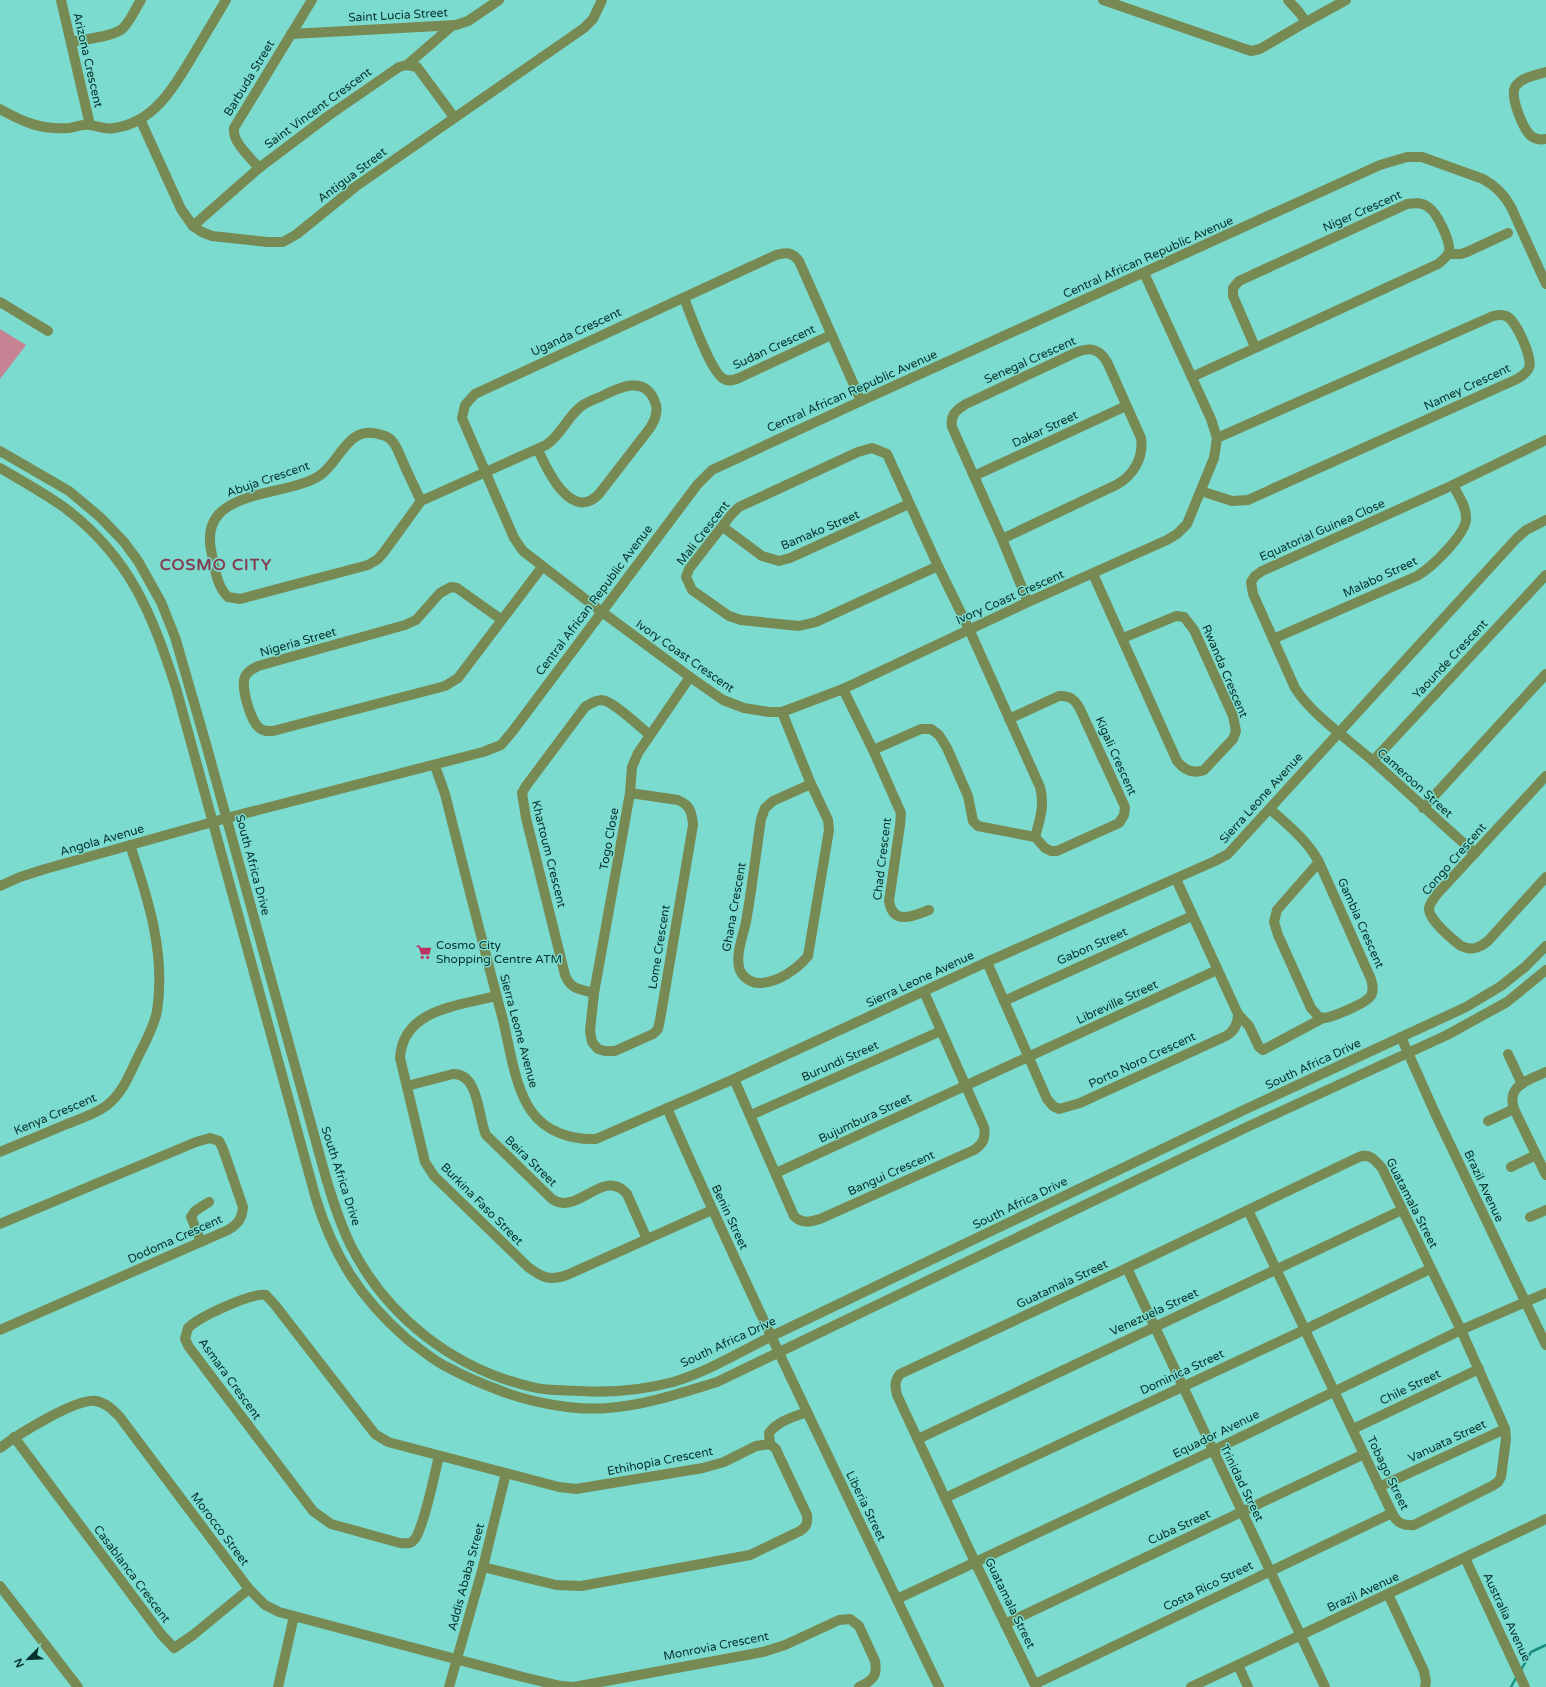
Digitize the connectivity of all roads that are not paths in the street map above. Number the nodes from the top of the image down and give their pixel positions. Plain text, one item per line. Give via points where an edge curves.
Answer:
1 (61, 0) edge
2 (141, 0) edge
3 (226, 0) edge
4 (312, 0) edge
5 (499, 0) edge
6 (602, 0) edge
7 (1103, 0) edge
8 (1288, 0) edge
9 (1346, 0) edge
10 (1306, 22) junction
11 (453, 25) junction
12 (291, 34) junction
13 (71, 42) junction
14 (407, 65) junction
15 (1546, 72) edge
16 (0, 109) edge
17 (454, 117) junction
18 (140, 119) junction
19 (90, 125) junction
20 (1546, 139) edge
21 (259, 168) junction
22 (193, 226) junction
23 (1508, 233) dead end
24 (1448, 254) junction
25 (1144, 273) junction
26 (1546, 284) edge
27 (684, 298) junction
28 (0, 302) edge
29 (48, 331) dead end
30 (831, 335) junction
31 (1255, 347) junction
32 (1192, 377) junction
33 (861, 401) junction
34 (1126, 406) junction
35 (1217, 438) junction
36 (1546, 440) edge
37 (538, 450) junction
38 (0, 451) edge
39 (0, 468) edge
40 (484, 472) junction
41 (974, 476) junction
42 (1453, 485) junction
43 (1201, 492) junction
44 (421, 501) junction
45 (909, 504) junction
46 (1546, 520) edge
47 (723, 527) junction
48 (1002, 539) junction
49 (938, 566) junction
50 (542, 567) junction
51 (1093, 574) junction
52 (1546, 575) edge
53 (1028, 602) junction
54 (602, 612) junction
55 (502, 620) junction
56 (969, 629) junction
57 (1123, 638) junction
58 (1273, 639) junction
59 (1546, 674) edge
60 (690, 678) junction
61 (843, 689) junction
62 (782, 712) junction
63 (1009, 719) junction
64 (1338, 732) junction
65 (650, 734) junction
66 (873, 750) junction
67 (1373, 761) junction
68 (435, 766) junction
69 (1546, 776) edge
70 (810, 784) junction
71 (630, 793) junction
72 (1423, 808) junction
73 (1270, 809) junction
74 (227, 818) junction
75 (212, 823) junction
76 (1035, 837) junction
77 (130, 845) junction
78 (1475, 853) junction
79 (1319, 862) junction
80 (1546, 878) edge
81 (1176, 879) junction
82 (0, 886) edge
83 (930, 910) dead end
84 (1192, 916) junction
85 (1546, 946) edge
86 (987, 962) junction
87 (1217, 970) junction
88 (1546, 970) edge
89 (924, 992) junction
90 (594, 993) junction
91 (496, 996) junction
92 (1004, 1000) junction
93 (1238, 1014) junction
94 (1323, 1018) junction
95 (940, 1031) junction
96 (1401, 1037) junction
97 (1408, 1053) junction
98 (1508, 1054) dead end
99 (1029, 1058) junction
100 (1546, 1072) edge
101 (734, 1079) junction
102 (1522, 1084) junction
103 (406, 1086) junction
104 (965, 1086) junction
105 (667, 1108) junction
106 (1514, 1109) junction
107 (751, 1115) junction
108 (1488, 1122) dead end
109 (0, 1152) edge
110 (1536, 1155) junction
111 (1512, 1167) dead end
112 (776, 1173) junction
113 (1546, 1175) edge
114 (209, 1202) dead end
115 (712, 1210) junction
116 (1248, 1210) junction
117 (1402, 1210) junction
118 (1546, 1210) edge
119 (1530, 1217) dead end
120 (0, 1224) edge
121 (647, 1239) junction
122 (201, 1242) junction
123 (1127, 1268) junction
124 (1430, 1269) junction
125 (1277, 1270) junction
126 (1546, 1293) edge
127 (1525, 1302) junction
128 (1155, 1326) junction
129 (0, 1330) edge
130 (1304, 1330) junction
131 (1461, 1330) junction
132 (772, 1336) junction
133 (1546, 1345) edge
134 (778, 1352) junction
135 (1479, 1369) junction
136 (1182, 1386) junction
137 (1333, 1391) junction
138 (807, 1412) junction
139 (1505, 1428) junction
140 (1353, 1429) junction
141 (14, 1437) junction
142 (918, 1439) junction
143 (770, 1444) junction
144 (0, 1448) edge
145 (1212, 1450) junction
146 (1364, 1454) junction
147 (440, 1456) junction
148 (506, 1473) junction
149 (1379, 1487) junction
150 (945, 1498) junction
151 (1242, 1512) junction
152 (1392, 1513) junction
153 (1546, 1519) edge
154 (1466, 1558) junction
155 (975, 1562) junction
156 (483, 1567) junction
157 (1270, 1571) junction
158 (1, 1587) edge
159 (249, 1589) junction
160 (1388, 1594) junction
161 (897, 1599) junction
162 (294, 1616) junction
163 (1005, 1624) junction
164 (1300, 1636) junction
165 (457, 1659) junction
166 (1238, 1665) junction
167 (522, 1682) edge
168 (1036, 1685) edge
169 (78, 1687) edge
170 (278, 1687) edge
171 (449, 1687) edge
172 (859, 1687) edge
173 (938, 1687) edge
174 (1191, 1687) edge
175 (1248, 1687) edge
176 (1325, 1687) edge
177 (1425, 1687) edge
178 (1525, 1687) edge

1 - 13 street, Arizona Crescent
2 - 13 street via 121,30
3 - 18 street via 172,89 153,110
4 - 12 street, Barbuda Street
5 - 11 street, Saint Lucia Street via 468,21
6 - 17 street, Antigua Street via 593,19 584,28
7 - 10 street via 1251,51
8 - 10 street
9 - 10 street
11 - 12 street, Saint Lucia Street
11 - 14 street, Saint Vincent Crescent
12 - 21 street, Barbuda Street via 234,128 233,134 237,141
13 - 19 street, Arizona Crescent
14 - 17 street via 417,67
14 - 21 street, Saint Vincent Crescent via 394,69
15 - 20 street via 1518,83 1513,94 1527,131 1534,138
16 - 19 street via 25,123 43,127 68,128
17 - 22 street, Antigua Street via 355,186 288,240 267,242 212,236
18 - 19 street via 112,129
18 - 22 street, Antigua Street via 184,215
21 - 22 street, Saint Vincent Crescent
23 - 24 street via 1467,252
24 - 31 street via 1438,264
24 - 31 street, Niger Crescent via 1449,245 1434,212 1426,205 1413,203 1401,206 1242,279 1233,288 1233,296
25 - 26 street, Central African Republic Avenue via 1380,165 1416,156 1483,179 1499,190 1511,207
25 - 32 street, Ivory Coast Crescent
25 - 33 street, Central African Republic Avenue
27 - 30 street, Uganda Crescent via 776,255 790,253 799,261
27 - 30 street, Sudan Crescent via 712,365 724,380 739,378
27 - 40 street, Uganda Crescent via 471,397 465,404 462,418
28 - 29 street
30 - 33 street, Uganda Crescent
31 - 32 street
32 - 35 street, Ivory Coast Crescent
33 - 54 street, Central African Republic Avenue via 724,463 704,476
34 - 41 street, Dakar Street
34 - 41 street, Senegal Crescent via 1102,354 1090,349 1077,352 966,404 954,413 952,427
34 - 48 street, Senegal Crescent via 1142,444 1136,466 1129,477
35 - 43 street, Ivory Coast Crescent via 1214,458
35 - 43 street, Namey Crescent via 1493,316 1505,316 1510,319 1529,357 1527,372 1517,379 1248,500 1232,501
36 - 42 street, Equatorial Guinea Close
37 - 37 street, Abuja Crescent via 557,436 581,406 619,388 637,385 648,392 655,402 655,420 650,428 591,501 577,502 561,491 550,476
37 - 40 street, Abuja Crescent
38 - 74 street, South Africa Drive via 69,491 95,513 124,542 152,584 176,637
39 - 75 street via 45,494 80,520 108,548 133,583 153,621 163,648
40 - 44 street, Abuja Crescent
40 - 50 street, Uganda Crescent via 516,543
41 - 48 street, Senegal Crescent
42 - 58 street, Malabo Street via 1466,514 1465,526 1428,569
42 - 58 street, Equatorial Guinea Close via 1258,574 1251,582 1252,590
43 - 51 street, Ivory Coast Crescent via 1187,524 1178,534
44 - 44 street, Abuja Crescent via 384,552 368,565 240,599 228,597 220,587 209,545 210,530 219,514 242,500 317,477 328,469 349,442 361,435 380,434 392,440
45 - 47 street, Bamako Street via 779,561 762,556
45 - 47 street, Mali Crescent via 887,454 872,448 751,500 730,515
45 - 49 street, Mali Crescent
46 - 64 street, Sierra Leone Avenue via 1526,530 1516,539
47 - 49 street, Mali Crescent via 689,569 686,577 692,590 728,616 741,620 799,626 808,624
48 - 53 street, Senegal Crescent
49 - 56 street, Mali Crescent
50 - 54 street, Uganda Crescent
50 - 55 street, Nigeria Street
51 - 53 street, Ivory Coast Crescent
51 - 57 street, Rwanda Crescent
52 - 67 street, Yaounde Crescent
53 - 56 street, Ivory Coast Crescent
54 - 60 street, Ivory Coast Crescent
54 - 68 street, Central African Republic Avenue via 501,744 487,751
55 - 55 street, Nigeria Street via 458,678 445,686 273,731 260,729 255,723 243,682 249,670 258,666 406,625 416,620 445,589 457,588
56 - 61 street, Ivory Coast Crescent
56 - 63 street
57 - 57 street, Rwanda Crescent via 1176,616 1184,617 1194,630 1236,726 1233,739 1204,770 1192,772 1183,769 1177,761
58 - 64 street, Equatorial Guinea Close via 1297,691
59 - 72 street
60 - 62 street, Ivory Coast Crescent via 735,705
60 - 65 street, Togo Close
61 - 62 street, Ivory Coast Crescent
61 - 66 street, Chad Crescent
62 - 70 street, Ghana Crescent
63 - 76 street via 1043,796
63 - 76 street, Kigali Crescent via 1054,698 1066,695 1072,698 1080,709 1124,807 1124,815 1119,823 1062,849 1052,851 1045,848
64 - 67 street, Cameroon Street
64 - 73 street, Sierra Leone Avenue
65 - 71 street, Togo Close via 632,767
65 - 90 street, Khartoum Crescent via 610,703 602,700 593,702 586,707 522,794 568,983 574,988
66 - 76 street via 921,729 931,729 939,735 968,796 973,821 978,826
66 - 83 street, Chad Crescent via 900,813 890,909 898,917 904,918
67 - 72 street, Cameroon Street
68 - 74 street, Central African Republic Avenue
68 - 91 street, Sierra Leone Avenue via 446,794
69 - 78 street, Congo Crescent
70 - 70 street, Ghana Crescent via 773,801 765,808 762,819 738,957 742,976 757,984 767,983 789,973 800,966 808,956 829,830 828,820
71 - 90 street, Togo Close
71 - 90 street, Lome Crescent via 678,800 685,803 692,814 693,825 658,1029 648,1038 615,1051 598,1049 592,1042 590,1031
72 - 78 street, Cameroon Street
73 - 79 street, Gambia Crescent via 1308,844
73 - 81 street, Sierra Leone Avenue via 1228,854
74 - 75 street, Central African Republic Avenue
74 - 132 street, South Africa Drive via 340,1221 351,1247 368,1274 390,1303 417,1330 437,1346 472,1366 510,1381 533,1387 599,1392 674,1382
75 - 77 street, Angola Avenue
75 - 134 street via 325,1229 354,1281 394,1327 448,1368 485,1385 519,1398 593,1409 634,1405 672,1396 717,1382
77 - 82 street, Angola Avenue via 26,875
77 - 109 street, Kenya Crescent via 151,913 159,961 157,1012 153,1024 122,1089 105,1107
78 - 80 street, Congo Crescent via 1437,894 1429,908 1434,920 1456,942 1466,948 1476,948 1488,941
79 - 94 street via 1279,906 1274,922 1308,1003 1316,1015
79 - 94 street, Gambia Crescent via 1373,988 1371,996 1366,1000
81 - 84 street
81 - 86 street, Sierra Leone Avenue
84 - 87 street
84 - 92 street, Gabon Street
85 - 96 street, South Africa Drive via 1501,986 1466,1007
86 - 89 street, Sierra Leone Avenue
86 - 92 street, Porto Noro Crescent
87 - 93 street
87 - 99 street, Libreville Street
88 - 97 street via 1522,991 1494,1010
89 - 95 street, Bangui Crescent
89 - 101 street, Sierra Leone Avenue
91 - 103 street, Burkina Faso Street via 437,1011 413,1025 400,1049
91 - 105 street, Sierra Leone Avenue via 521,1090 531,1111 544,1125 568,1136 596,1139
92 - 99 street, Porto Noro Crescent
93 - 94 street via 1249,1026 1263,1050
93 - 99 street, Porto Noro Crescent via 1236,1026 1226,1036 1065,1108 1059,1109 1047,1099
95 - 104 street, Bangui Crescent
95 - 107 street, Burundi Street
96 - 97 street, Brazil Avenue
96 - 132 street, South Africa Drive
97 - 127 street, Brazil Avenue
97 - 134 street via 1245,1128
98 - 102 street
99 - 104 street, Libreville Street
100 - 102 street
101 - 105 street, Sierra Leone Avenue
101 - 107 street, Bangui Crescent
102 - 106 street via 1513,1093
103 - 121 street, Beira Street via 453,1074 464,1076 473,1089 486,1135 552,1199 557,1203 566,1204 602,1187 616,1185 627,1194
103 - 121 street, Burkina Faso Street via 428,1169 538,1275 556,1278
104 - 112 street, Bujumbura Street
104 - 112 street, Bangui Crescent via 984,1127 984,1141 974,1150 811,1222 798,1220 794,1216
105 - 115 street, Benin Street
106 - 108 street
106 - 110 street
107 - 112 street, Bangui Crescent
110 - 111 street
110 - 113 street
114 - 122 street via 195,1210 192,1217
115 - 121 street, Burkina Faso Street
115 - 132 street, Benin Street
116 - 117 street, Guatamala Street via 1367,1155 1382,1168
116 - 123 street, Guatamala Street
116 - 125 street, Tobago Street
117 - 124 street, Guatamala Street
117 - 125 street, Venezuela Street
118 - 119 street
120 - 122 street, Dodoma Crescent via 210,1138 219,1141 223,1149 243,1207 237,1225
122 - 129 street, Dodoma Crescent
123 - 128 street, Trinidad Street
123 - 142 street, Guatamala Street via 900,1374 896,1382 897,1395
124 - 130 street, Dominica Street
124 - 131 street, Guatamala Street
125 - 128 street, Venezuela Street
125 - 130 street, Tobago Street
126 - 127 street, Equador Avenue
127 - 131 street, Equador Avenue
127 - 133 street, Brazil Avenue
128 - 136 street, Trinidad Street
128 - 142 street, Venezuela Street
130 - 136 street, Dominica Street
130 - 137 street, Tobago Street
131 - 135 street, Tobago Street
131 - 137 street, Equador Avenue
132 - 134 street, Liberia Street
134 - 138 street, Liberia Street
135 - 139 street, Tobago Street
135 - 140 street, Chile Street
136 - 145 street, Trinidad Street
136 - 150 street, Dominica Street
137 - 140 street, Tobago Street
137 - 145 street, Equador Avenue
138 - 143 street via 772,1429
138 - 161 street, Liberia Street
139 - 149 street, Vanuata Street
139 - 152 street, Tobago Street via 1506,1439 1501,1477 1498,1482 1414,1525 1402,1524
140 - 146 street, Tobago Street
141 - 144 street, Morocco Street
141 - 159 street, Morocco Street via 73,1406 87,1401 104,1403 119,1416
141 - 159 street, Casablanca Crescent via 174,1648
142 - 150 street, Guatamala Street
143 - 148 street, Ethihopia Crescent via 756,1446 724,1462 704,1468 576,1489
143 - 156 street via 776,1449 808,1521 806,1527 800,1531 750,1556 581,1586 556,1585
145 - 151 street, Trinidad Street
145 - 155 street, Equador Avenue
146 - 149 street, Tobago Street
146 - 151 street, Cuba Street
147 - 147 street, Asmara Crescent via 388,1442 375,1434 266,1295 250,1296 199,1319 185,1333 189,1347 313,1511 331,1524 410,1544 420,1528
147 - 148 street, Ethihopia Crescent
148 - 156 street, Addis Ababa Street
149 - 152 street, Tobago Street
150 - 155 street, Guatamala Street
151 - 157 street, Trinidad Street
151 - 163 street, Cuba Street
152 - 157 street, Costa Rico Street
153 - 154 street, Brazil Avenue
154 - 160 street, Brazil Avenue
154 - 178 street, Australia Avenue
155 - 161 street, Equador Avenue
155 - 163 street, Guatamala Street
156 - 165 street, Addis Ababa Street
157 - 164 street, Trinidad Street
157 - 168 street, Costa Rico Street
158 - 169 street
159 - 162 street, Morocco Street via 273,1610
160 - 164 street, Brazil Avenue
160 - 177 street via 1424,1671
161 - 173 street, Liberia Street
162 - 165 street, Morocco Street
162 - 170 street
163 - 168 street, Guatamala Street
164 - 166 street, Brazil Avenue
164 - 176 street, Trinidad Street
165 - 167 street, Morocco Street
165 - 171 street, Addis Ababa Street
166 - 174 street, Brazil Avenue
166 - 175 street
167 - 172 street, Monrovia Crescent via 574,1687 763,1652 785,1645 839,1620 850,1619 858,1626 876,1667 873,1679

